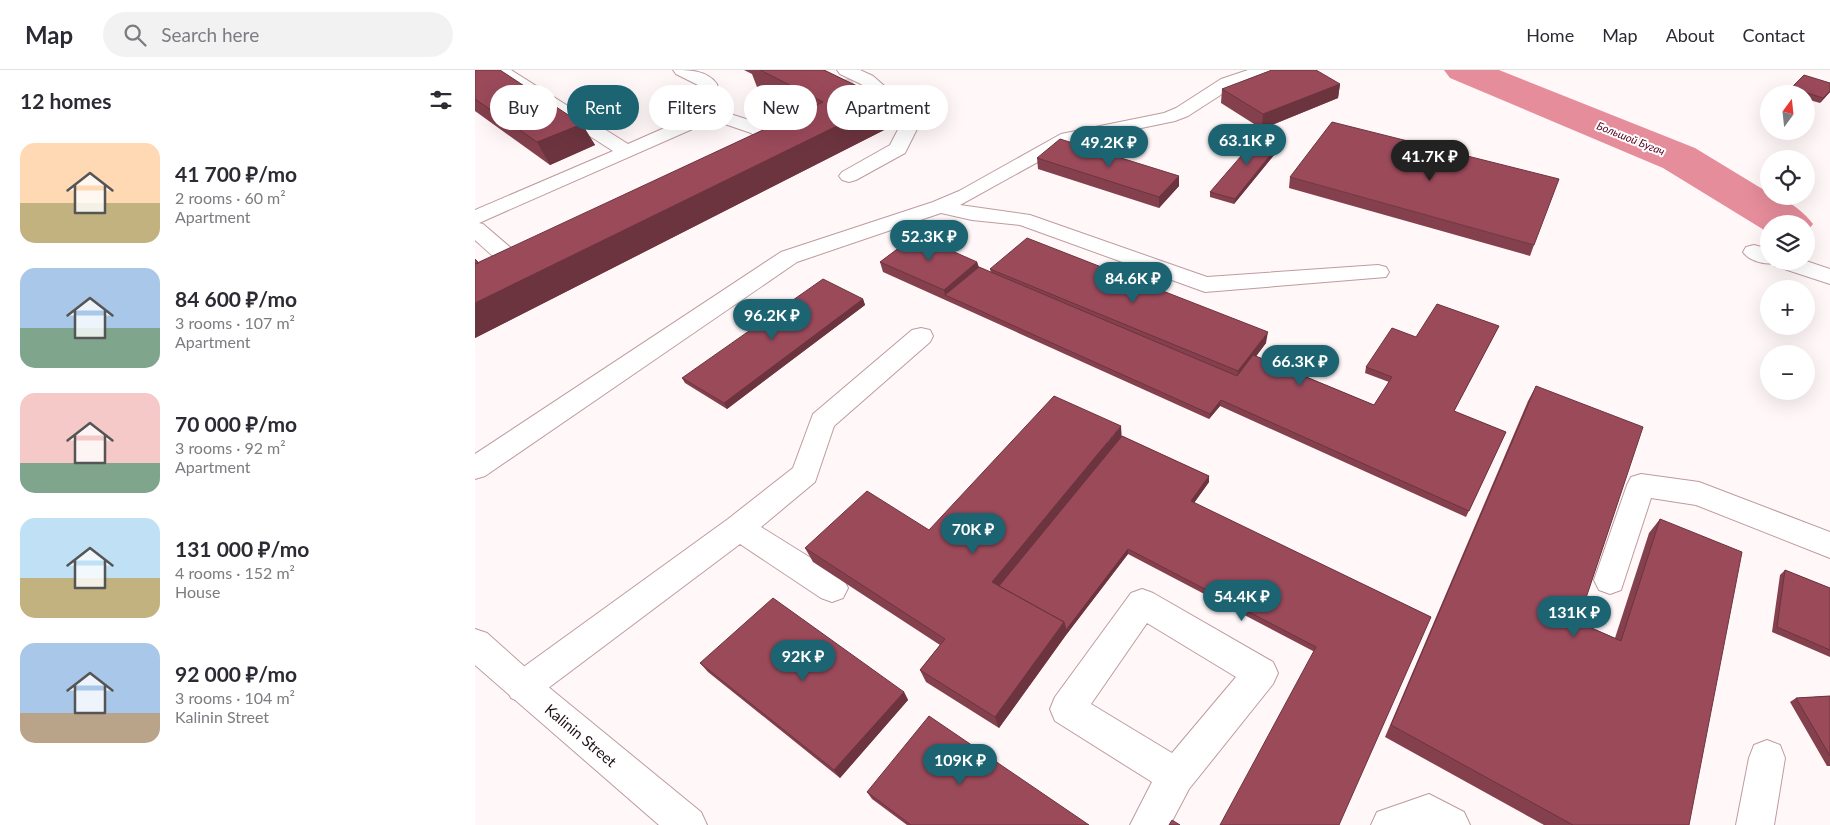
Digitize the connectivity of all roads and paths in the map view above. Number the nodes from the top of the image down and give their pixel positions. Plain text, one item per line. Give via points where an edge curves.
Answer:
1 (499, 70) edge
2 (683, 70) edge
3 (846, 70) edge
4 (1265, 70) edge
5 (708, 85) edge
6 (734, 121) edge
7 (677, 130) edge
8 (628, 152) junction
9 (743, 163) edge
10 (849, 176) dead end
11 (940, 206) junction
12 (475, 218) edge
13 (475, 229) edge
14 (555, 254) edge
15 (1811, 270) edge
16 (1378, 272) dead end
17 (1830, 276) edge
18 (921, 336) dead end
19 (475, 468) edge
20 (739, 528) junction
21 (1830, 545) edge
22 (1610, 580) dead end
23 (832, 588) edge
24 (475, 644) edge
25 (523, 687) junction
26 (1767, 758) dead end
27 (1176, 776) junction
28 (688, 825) edge
29 (1149, 825) edge
30 (1391, 825) edge
31 (1451, 825) edge
32 (1755, 825) edge

1 - 8 street
2 - 5 street
3 - 10 street via 867,80 913,119 898,149
4 - 11 street via 1227,83 1169,117 1068,138
6 - 9 street via 757,129 776,143 770,150
7 - 8 street
8 - 12 street
11 - 16 street via 972,214 1023,219 1205,285
11 - 19 street via 789,257
13 - 14 street via 519,266 528,268
15 - 17 street
18 - 20 street via 822,421 805,474
20 - 23 street
20 - 25 street
21 - 22 street via 1699,494 1641,485
24 - 25 street, Kalinin Street
25 - 28 street, Kalinin Street
26 - 32 street
27 - 27 street via 1067,709 1142,603 1261,673
27 - 29 street
30 - 31 street via 1429,813

